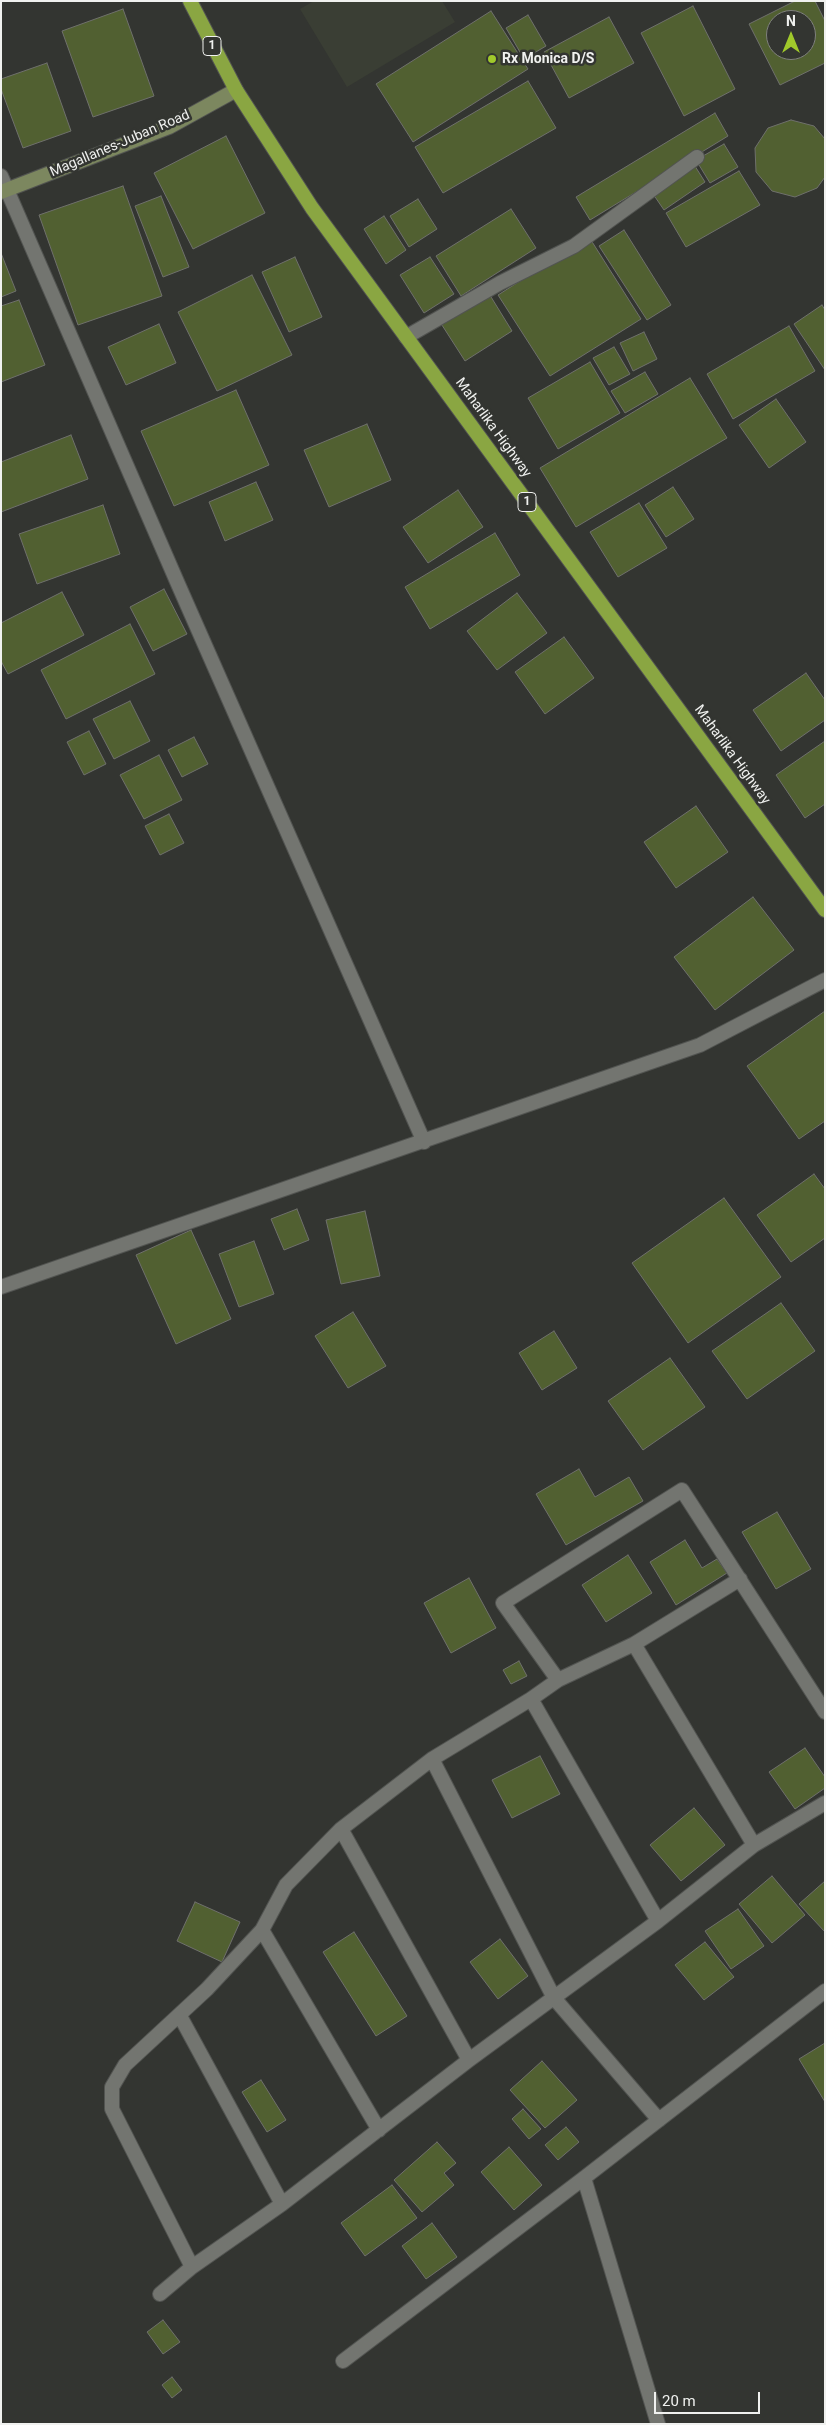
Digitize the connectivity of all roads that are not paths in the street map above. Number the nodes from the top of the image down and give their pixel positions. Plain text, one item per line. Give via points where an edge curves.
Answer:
1 (190, 1) edge
2 (236, 90) junction
3 (697, 157) dead end
4 (1, 176) edge
5 (4, 191) edge
6 (406, 336) junction
7 (825, 910) edge
8 (825, 980) edge
9 (424, 1142) junction
10 (1, 1287) edge
11 (740, 1579) junction
12 (634, 1644) junction
13 (558, 1680) junction
14 (531, 1698) junction
15 (825, 1712) edge
16 (432, 1759) junction
17 (825, 1803) edge
18 (341, 1829) junction
19 (754, 1845) junction
20 (658, 1921) junction
21 (262, 1930) junction
22 (825, 1991) edge
23 (554, 1998) junction
24 (180, 2016) junction
25 (469, 2060) junction
26 (659, 2120) junction
27 (379, 2130) junction
28 (584, 2178) junction
29 (282, 2204) junction
30 (192, 2266) junction
31 (160, 2294) dead end
32 (343, 2361) dead end
33 (658, 2424) edge

1 - 2 highway, Maharlika Highway / 1
2 - 5 main road, Magallanes-Juban Road via 169,127
2 - 6 highway, Maharlika Highway / 1 via 312,208
3 - 6 street via 574,246
4 - 5 street
5 - 9 street
6 - 7 highway, Maharlika Highway / 1
8 - 9 street via 700,1045
9 - 10 street
11 - 12 street
11 - 13 street via 682,1490 502,1603
11 - 15 street
12 - 13 street
12 - 19 street
13 - 14 street
14 - 16 street
14 - 20 street
16 - 18 street
16 - 23 street
17 - 19 street
18 - 21 street via 286,1885
18 - 25 street
19 - 20 street
20 - 23 street
21 - 24 street
21 - 27 street
22 - 26 street
23 - 25 street
23 - 26 street
24 - 29 street
24 - 30 street via 124,2065 112,2087 112,2109
25 - 27 street
26 - 28 street
27 - 29 street
28 - 32 street
28 - 33 street
29 - 30 street
30 - 31 street

